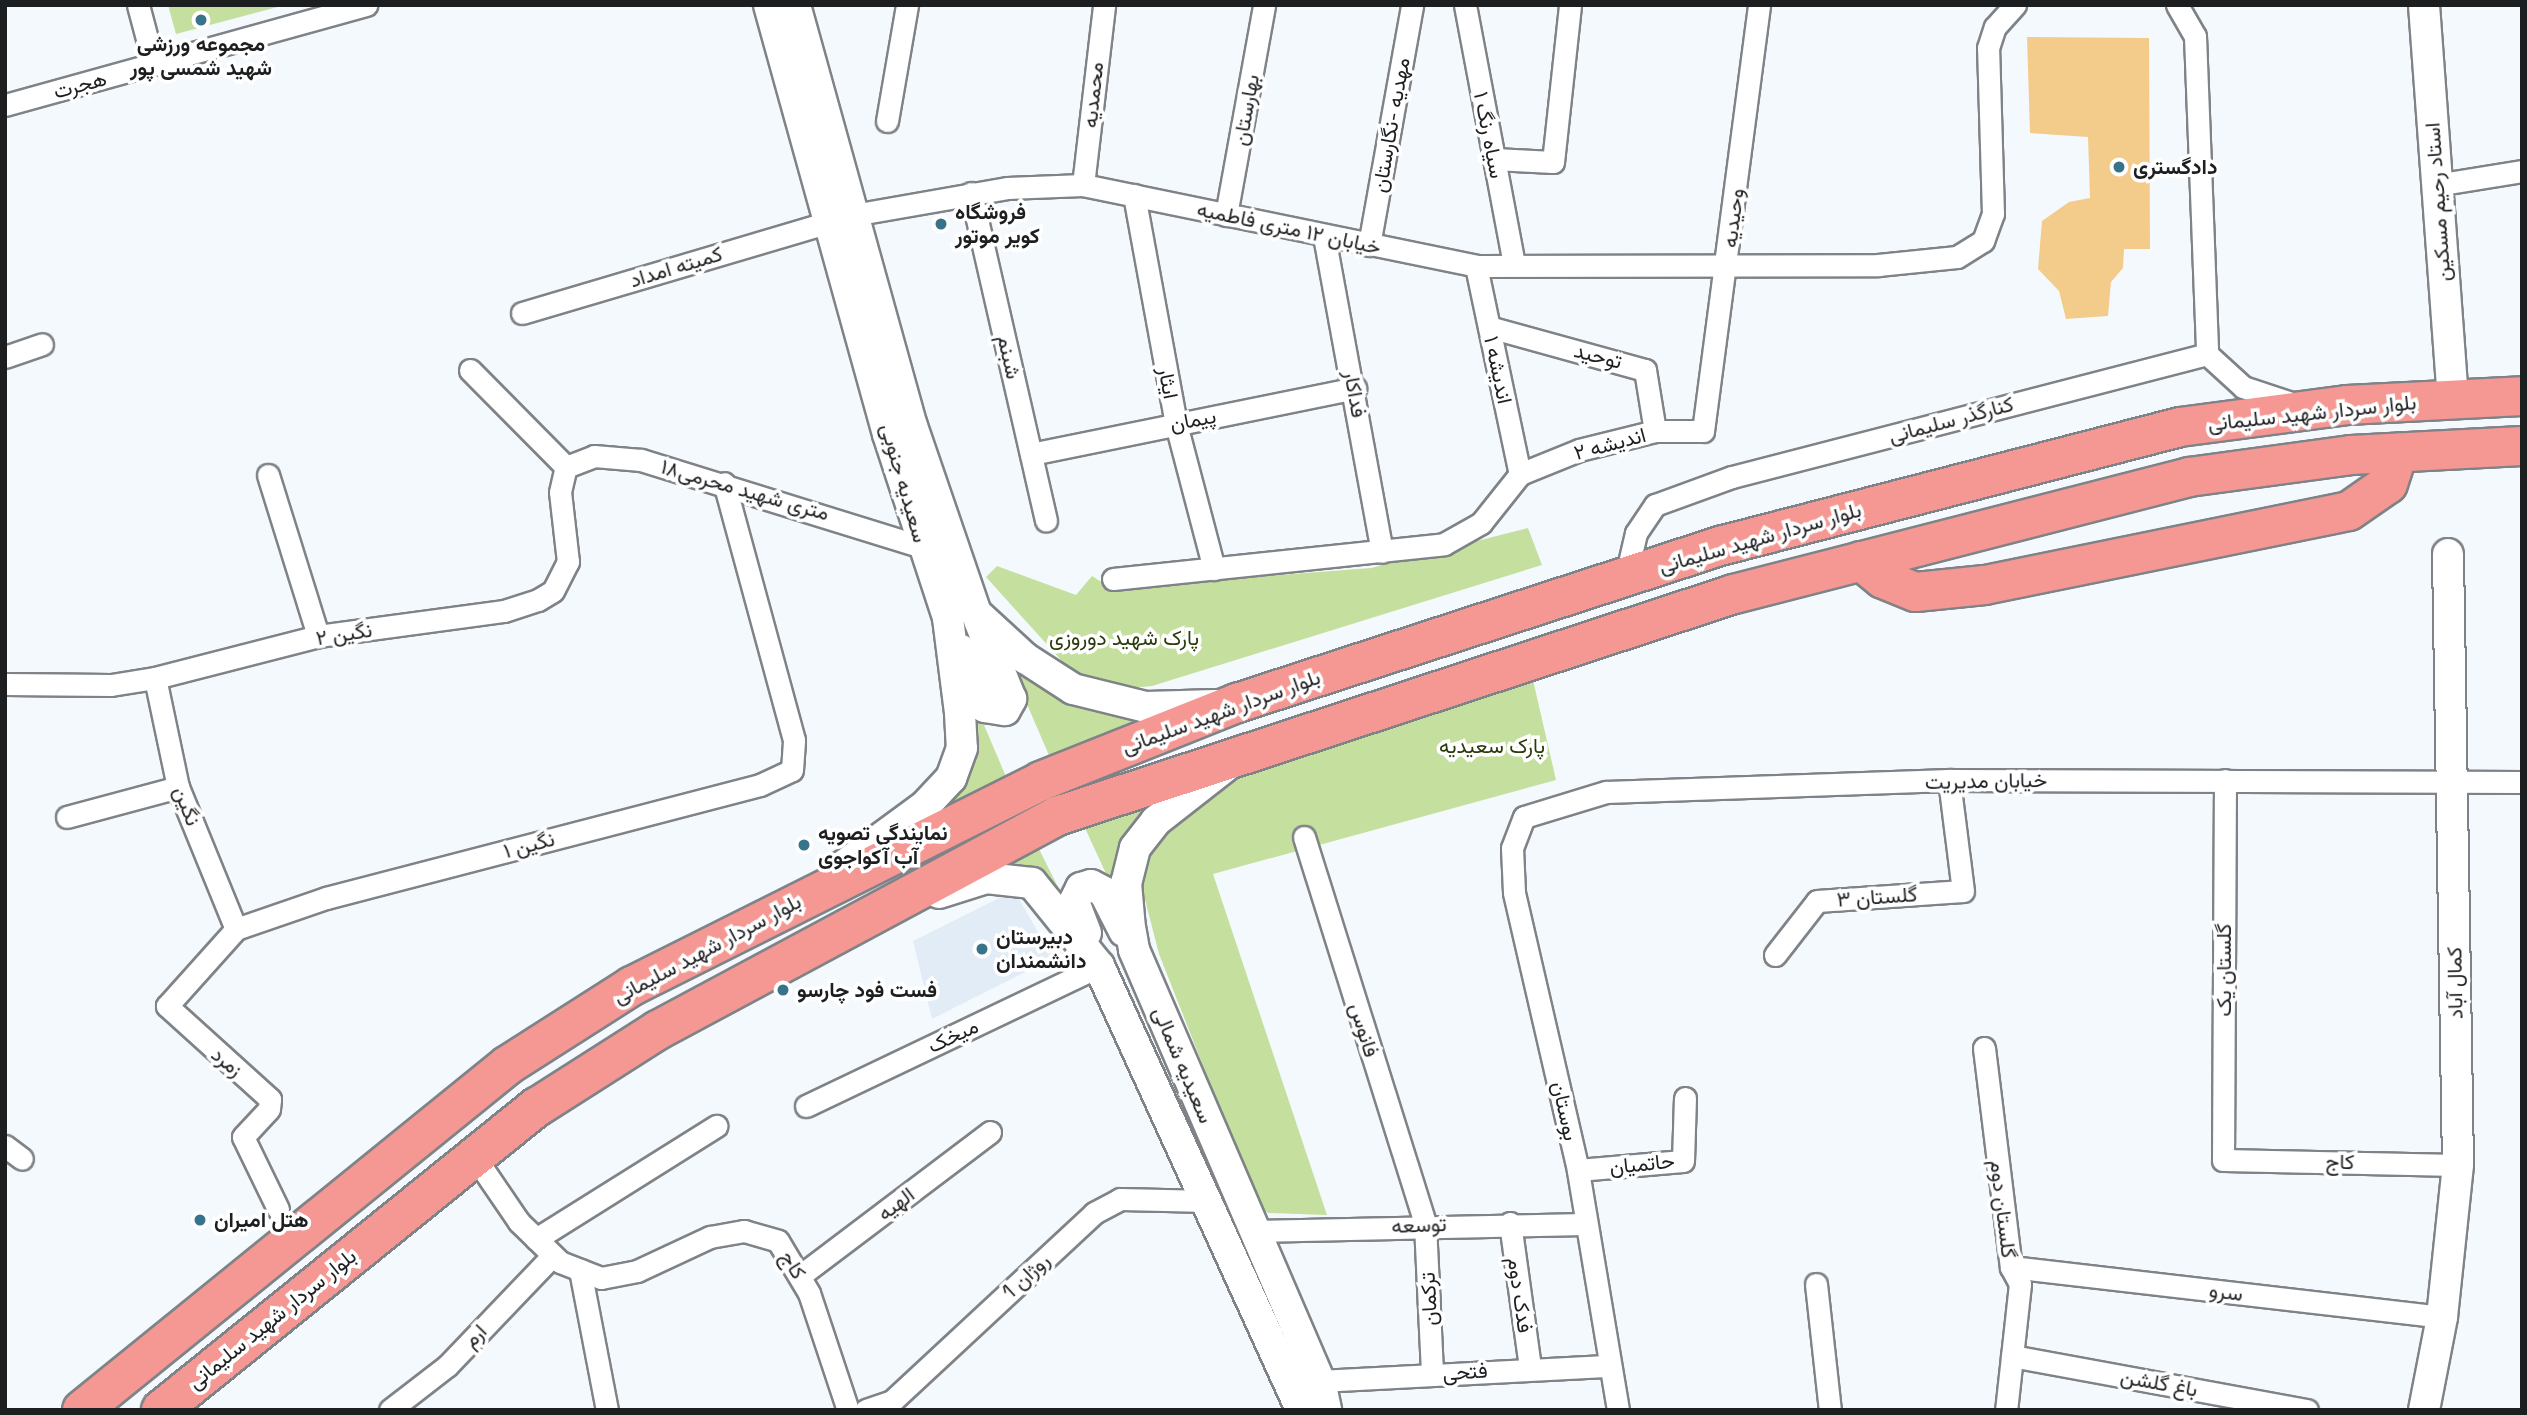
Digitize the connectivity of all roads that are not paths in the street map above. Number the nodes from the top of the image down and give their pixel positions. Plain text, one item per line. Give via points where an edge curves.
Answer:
1 (138, 5) edge
2 (366, 5) edge
3 (769, 5) edge
4 (795, 5) edge
5 (907, 5) edge
6 (1104, 5) edge
7 (1264, 5) edge
8 (1412, 5) edge
9 (1465, 5) edge
10 (1570, 5) edge
11 (1759, 5) edge
12 (2015, 5) edge
13 (2177, 5) edge
14 (2424, 5) edge
15 (154, 65) junction
16 (5, 106) edge
17 (887, 121) dead end
18 (1494, 159) junction
19 (2522, 171) edge
20 (1083, 185) junction
21 (2436, 185) junction
22 (971, 193) junction
23 (1133, 195) junction
24 (1226, 215) junction
25 (841, 218) junction
26 (1324, 236) junction
27 (1370, 245) junction
28 (1728, 263) junction
29 (1514, 265) junction
30 (1476, 266) junction
31 (522, 313) dead end
32 (1489, 327) junction
33 (42, 344) dead end
34 (2207, 354) junction
35 (5, 357) edge
36 (470, 370) dead end
37 (1355, 388) junction
38 (2522, 396) edge
39 (2453, 399) junction
40 (2313, 410) junction
41 (1176, 424) junction
42 (1703, 430) joint
43 (1655, 431) junction
44 (2522, 446) edge
45 (2103, 447) junction
46 (2398, 453) junction
47 (1031, 454) junction
48 (566, 467) junction
49 (2003, 473) junction
50 (1520, 474) junction
51 (268, 475) dead end
52 (724, 483) junction
53 (2132, 492) junction
54 (1046, 521) dead end
55 (2019, 521) junction
56 (922, 547) junction
57 (1382, 552) junction
58 (2448, 554) dead end
59 (1861, 562) junction
60 (1214, 569) junction
61 (1626, 576) junction
62 (1113, 579) dead end
63 (962, 616) junction
64 (318, 636) junction
65 (155, 678) junction
66 (5, 684) edge
67 (1237, 703) junction
68 (1244, 752) junction
69 (1949, 780) junction
70 (2225, 780) junction
71 (2453, 781) junction
72 (2522, 782) edge
73 (178, 787) junction
74 (67, 817) dead end
75 (1524, 817) joint
76 (1304, 837) dead end
77 (801, 898) junction
78 (889, 909) junction
79 (236, 929) junction
80 (1134, 950) junction
81 (1774, 955) dead end
82 (1099, 966) junction
83 (1984, 1048) dead end
84 (1685, 1098) dead end
85 (806, 1106) dead end
86 (716, 1126) dead end
87 (990, 1132) dead end
88 (474, 1156) junction
89 (2223, 1160) joint
90 (2458, 1165) junction
91 (1578, 1170) junction
92 (1209, 1201) junction
93 (278, 1209) dead end
94 (1510, 1223) junction
95 (1425, 1224) junction
96 (1586, 1224) junction
97 (1253, 1231) junction
98 (536, 1239) junction
99 (553, 1255) junction
100 (2011, 1268) junction
101 (580, 1270) junction
102 (801, 1275) junction
103 (1815, 1284) dead end
104 (2442, 1317) junction
105 (187, 1324) junction
106 (2012, 1356) junction
107 (216, 1365) junction
108 (1609, 1366) junction
109 (1530, 1367) junction
110 (1432, 1374) junction
111 (1320, 1381) junction
112 (82, 1410) edge
113 (161, 1410) edge
114 (390, 1410) edge
115 (607, 1410) edge
116 (848, 1410) edge
117 (866, 1410) edge
118 (1301, 1410) edge
119 (1326, 1410) edge
120 (1618, 1410) edge
121 (1830, 1410) edge
122 (2006, 1410) edge
123 (2307, 1410) edge
124 (2424, 1410) edge

1 - 15 street
2 - 15 street, هجرت
3 - 25 main road, سعیدیه جنوبی
4 - 25 main road, سعیدیه جنوبی
5 - 17 street
6 - 20 street, محمدیه
7 - 24 street, بهارستان
8 - 27 street, مهدیه -نگارستان
9 - 18 street, سیاه رنگ ۱
10 - 18 street via 1553,162
11 - 28 street, وحیدیه
12 - 28 street, خیابان ۱۲ متری فاطمیه via 1995,27 1988,48 1993,214 1983,241 1957,257 1878,265
13 - 34 street via 2195,36
14 - 21 main road, استاد رحیم مسکین
15 - 16 street, هجرت
18 - 29 street, سیاه رنگ ۱
19 - 21 street
20 - 22 street, خیابان ۱۲ متری فاطمیه
20 - 23 street, خیابان ۱۲ متری فاطمیه
21 - 39 main road, استاد رحیم مسکین
22 - 25 street, خیابان ۱۲ متری فاطمیه
22 - 47 street, شبنم
23 - 24 street, خیابان ۱۲ متری فاطمیه
23 - 41 street, ایثار
24 - 26 street, خیابان ۱۲ متری فاطمیه
25 - 31 street, کمیته امداد
25 - 56 main road, سعیدیه جنوبی
25 - 63 main road, سعیدیه جنوبی via 942,526
26 - 27 street, خیابان ۱۲ متری فاطمیه
26 - 37 street, فداکار
27 - 30 street, خیابان ۱۲ متری فاطمیه
28 - 29 street, خیابان ۱۲ متری فاطمیه
28 - 42 street, وحیدیه
29 - 30 street, خیابان ۱۲ متری فاطمیه
30 - 32 street, اندیشه ۱
32 - 43 street, توحید via 1646,370
32 - 50 street, اندیشه ۱
33 - 35 street
34 - 40 street via 2243,387
34 - 61 street, کنارگذر سلیمانی via 1732,477 1655,505 1636,533
36 - 48 street
37 - 41 street, پیمان
37 - 57 street, فداکار
38 - 39 highway, بلوار سردار شهید سلیمانی
39 - 40 highway, بلوار سردار شهید سلیمانی
40 - 45 highway, بلوار سردار شهید سلیمانی via 2180,427
41 - 47 street, پیمان
41 - 60 street, ایثار
42 - 43 street, اندیشه ۲
43 - 50 street, اندیشه ۲ via 1580,450
44 - 46 highway, بلوار سردار شهید سلیمانی
45 - 49 highway, بلوار سردار شهید سلیمانی
45 - 53 highway via 2096,465 2105,478
46 - 53 highway, بلوار سردار شهید سلیمانی via 2189,477
46 - 59 highway via 2388,484 2349,511 1998,582 1916,592 1883,579
47 - 54 street, شبنم
48 - 52 street, ۱۸متری شهید محرمی via 586,457 623,457
48 - 64 street, نگین ۲ via 560,492 568,562 553,591 504,611
49 - 55 highway via 2025,491
49 - 61 highway, بلوار سردار شهید سلیمانی
50 - 57 street via 1460,539
51 - 64 street
52 - 56 street, ۱۸متری شهید محرمی
52 - 79 street, نگین ۱ via 794,740 795,762 783,778 326,898
53 - 55 highway, بلوار سردار شهید سلیمانی
55 - 59 highway, بلوار سردار شهید سلیمانی
56 - 63 main road, سعیدیه جنوبی
57 - 60 street
58 - 71 main road, کمال آباد
59 - 68 highway, بلوار سردار شهید سلیمانی via 1734,594
60 - 62 street
61 - 67 highway, بلوار سردار شهید سلیمانی
63 - 67 main road, سعیدیه جنوبی via 1044,671 1108,702 1146,707
63 - 77 main road, سعیدیه جنوبی via 962,748 951,778 926,805
64 - 65 street, نگین ۲
65 - 66 street, نگین ۲ via 111,685
65 - 73 street, نگین
67 - 77 highway, بلوار سردار شهید سلیمانی via 1041,781
68 - 78 highway, بلوار سردار شهید سلیمانی via 1057,816
68 - 80 main road, سعیدیه شمالی via 1156,821 1135,848 1126,883
69 - 70 street, خیابان مدیریت
69 - 75 street, خیابان مدیریت via 1606,792
69 - 81 street, گلستان ۳ via 1963,891 1817,901
70 - 71 street, خیابان مدیریت
70 - 89 street, گلستان یک
71 - 72 street, خیابان مدیریت
71 - 90 main road, کمال آباد
73 - 74 street
73 - 79 street, نگین
75 - 91 street, بوستان via 1512,848 1514,892
76 - 95 street, فانوس
77 - 105 highway, بلوار سردار شهید سلیمانی via 632,986 508,1065
78 - 82 main road, سعیدیه شمالی via 1010,876 1032,883 1059,909
78 - 88 highway, بلوار سردار شهید سلیمانی via 658,1030
79 - 93 street, زمرد via 167,1006 270,1099 269,1109 243,1137
80 - 82 main road via 1104,892 1086,886 1074,902
80 - 97 main road, سعیدیه شمالی
82 - 85 street, میخک
82 - 92 main road, سعیدیه شمالی
83 - 100 street, گلستان دوم
84 - 91 street, حاتمیان via 1683,1161
86 - 98 street
87 - 102 street, الهیه
88 - 98 street
88 - 107 highway, بلوار سردار شهید سلیمانی
89 - 90 street, کاج
90 - 104 main road, کمال آباد
91 - 96 street, بوستان
92 - 117 street, روژان 1 via 1120,1199 1094,1213 892,1401
92 - 118 main road, سعیدیه شمالی
94 - 95 street, توسعه
94 - 96 street, توسعه
94 - 109 street, فدک دوم
95 - 97 street, توسعه
95 - 110 street, ترکمان
96 - 108 street, بوستان
97 - 111 main road, سعیدیه شمالی
98 - 99 street
99 - 101 street
99 - 114 street, ارم via 447,1366
100 - 104 street, سرو
100 - 106 street, گلستان دوم via 2020,1284
101 - 102 street, کاج via 601,1279 637,1271 710,1237 744,1231 778,1241
101 - 115 street
102 - 116 street, کاج
103 - 121 street
104 - 124 main road, کمال آباد
105 - 107 highway
105 - 112 highway, بلوار سردار شهید سلیمانی
106 - 122 street, گلستان دوم
106 - 123 street, باغ گلشن
107 - 113 highway, بلوار سردار شهید سلیمانی
108 - 109 street, فتحی
108 - 120 street, بوستان
109 - 110 street, فتحی
110 - 111 street, فتحی
111 - 119 main road, سعیدیه شمالی

